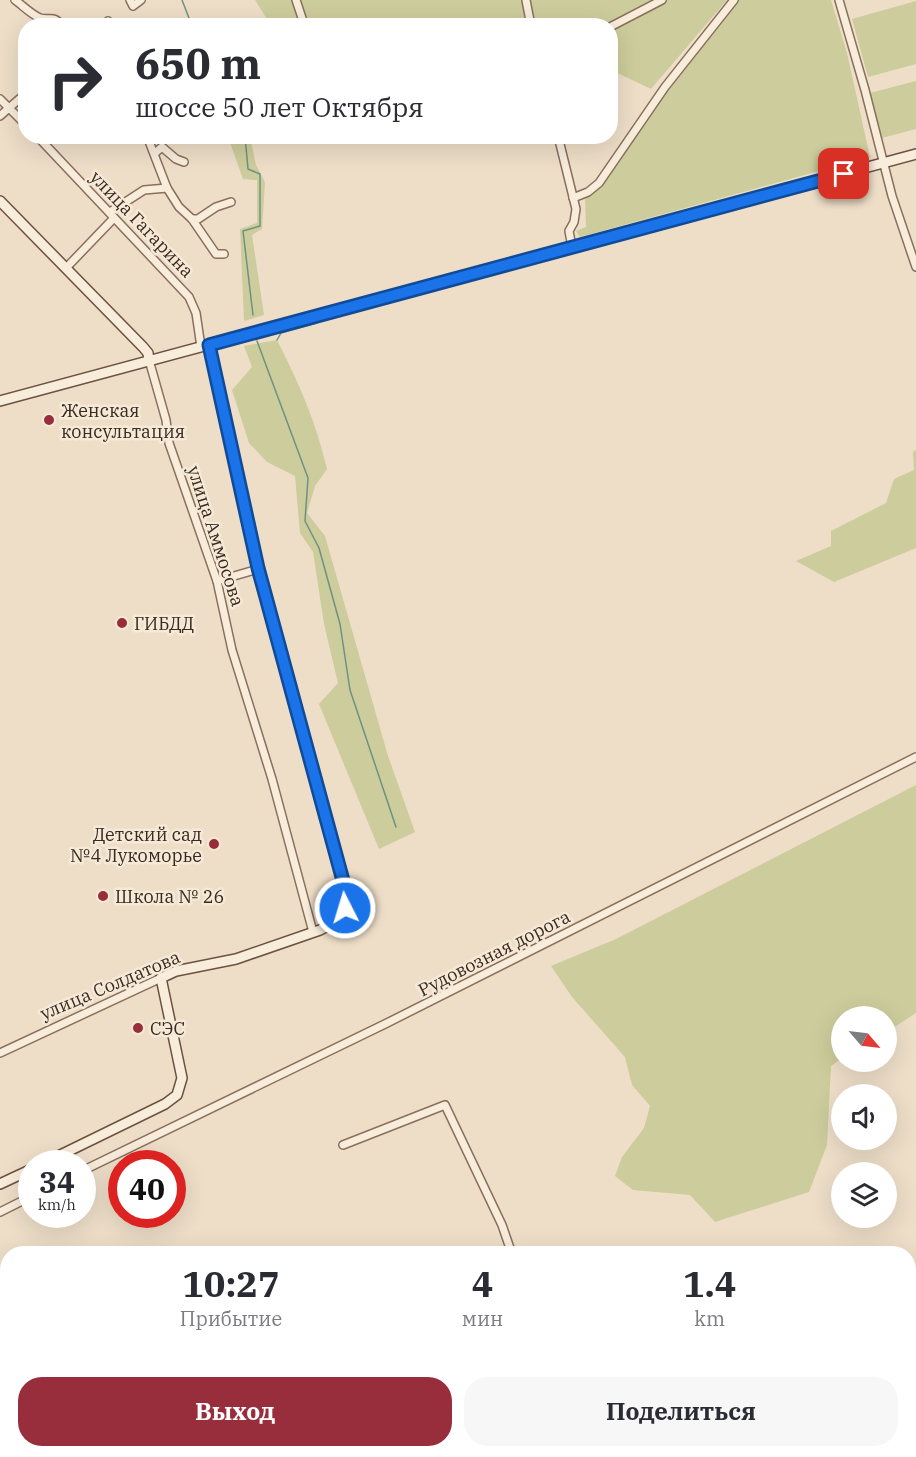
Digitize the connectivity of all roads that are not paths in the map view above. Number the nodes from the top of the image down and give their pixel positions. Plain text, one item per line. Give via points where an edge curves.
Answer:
1 (15, 0) edge
2 (130, 0) edge
3 (141, 0) edge
4 (297, 0) edge
5 (526, 0) edge
6 (662, 0) edge
7 (734, 0) edge
8 (839, 0) edge
9 (40, 18) edge
10 (302, 18) edge
11 (529, 18) edge
12 (618, 23) edge
13 (0, 99) edge
14 (18, 100) edge
15 (8, 108) junction
16 (0, 116) edge
17 (18, 117) edge
18 (44, 144) edge
19 (151, 144) edge
20 (560, 144) edge
21 (155, 153) junction
22 (916, 154) edge
23 (184, 162) dead end
24 (882, 164) junction
25 (168, 188) junction
26 (573, 198) junction
27 (0, 201) edge
28 (231, 202) dead end
29 (112, 215) junction
30 (192, 219) junction
31 (573, 247) junction
32 (224, 254) dead end
33 (916, 267) edge
34 (66, 268) junction
35 (205, 346) junction
36 (149, 360) junction
37 (0, 401) edge
38 (258, 568) junction
39 (217, 581) junction
40 (916, 757) edge
41 (337, 921) joint
42 (313, 932) junction
43 (162, 978) junction
44 (0, 1053) edge
45 (344, 1145) dead end
46 (71, 1150) edge
47 (96, 1165) edge
48 (18, 1176) edge
49 (0, 1184) edge
50 (18, 1203) edge
51 (0, 1212) edge
52 (509, 1246) edge

1 - 9 street
2 - 3 street via 133,6
4 - 10 street
5 - 11 street
6 - 12 street
7 - 26 street via 665,87 599,183
8 - 24 street
13 - 15 street
14 - 15 street
15 - 16 street
15 - 17 street
18 - 29 street, улица Гагарина
19 - 21 street
20 - 26 street
21 - 23 street via 162,147
21 - 25 street
22 - 24 street
24 - 31 street
24 - 33 street
25 - 29 street via 144,190
25 - 30 street
26 - 31 street via 576,217 569,231
27 - 34 street, улица Аммосова
28 - 30 street
29 - 34 street
29 - 35 street, улица Гагарина via 189,297
30 - 32 street via 216,254
31 - 35 street
34 - 36 street, улица Аммосова via 143,347
35 - 36 street
35 - 38 street, улица Гагарина
36 - 37 street
36 - 39 street, улица Аммосова via 169,443
38 - 39 street
38 - 41 street, улица Гагарина via 345,888 345,908
39 - 42 street, улица Аммосова via 233,655 272,779
40 - 47 street, Рудовозная дорога
41 - 42 street, улица Солдатова
42 - 43 street, улица Солдатова
43 - 44 street, улица Солдатова
43 - 46 street via 182,1078 177,1095 155,1110
45 - 52 street via 445,1105
48 - 49 street
50 - 51 street

